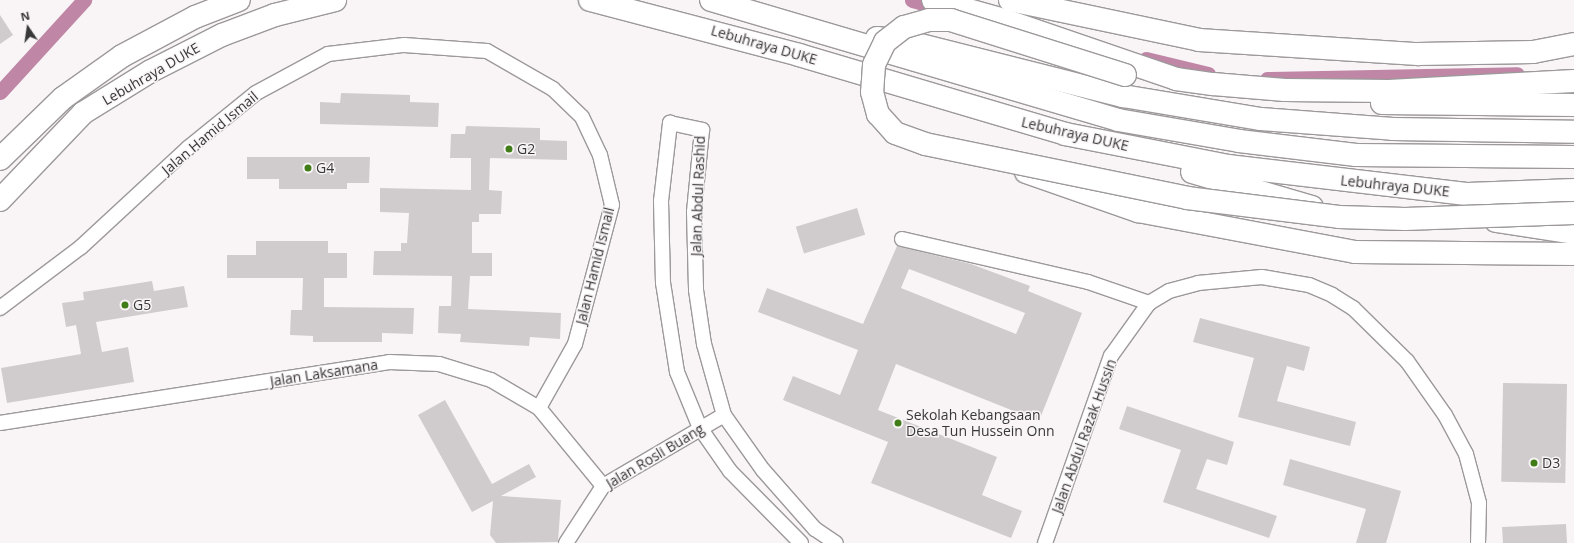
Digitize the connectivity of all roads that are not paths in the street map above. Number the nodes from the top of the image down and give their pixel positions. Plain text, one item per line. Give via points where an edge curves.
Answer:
1 (239, 0) edge
2 (335, 0) edge
3 (590, 0) edge
4 (711, 0) edge
5 (933, 0) edge
6 (1010, 0) edge
7 (804, 28) junction
8 (1574, 44) edge
9 (1574, 82) edge
10 (1368, 102) junction
11 (1574, 105) edge
12 (1574, 121) edge
13 (1476, 131) junction
14 (1574, 132) edge
15 (1065, 134) junction
16 (973, 154) junction
17 (1574, 157) edge
18 (0, 159) edge
19 (1574, 190) edge
20 (0, 200) edge
21 (1574, 213) edge
22 (1574, 216) edge
23 (1490, 220) junction
24 (1574, 233) edge
25 (902, 239) dead end
26 (1574, 254) edge
27 (1148, 303) junction
28 (0, 308) edge
29 (539, 408) junction
30 (724, 415) junction
31 (0, 423) edge
32 (700, 428) junction
33 (603, 486) junction
34 (566, 543) edge
35 (801, 543) edge
36 (836, 543) edge
37 (1045, 543) edge
38 (1478, 543) edge

1 - 18 highway, Lebuhraya DUKE via 195,17 122,56 63,98
2 - 20 highway, Lebuhraya DUKE via 275,15 222,35 151,71 84,113
3 - 15 highway, Lebuhraya DUKE via 799,55
4 - 7 highway, Lebuhraya DUKE
5 - 9 highway via 1004,20 1176,79 1213,84 1285,90 1389,91
6 - 8 highway via 1199,40 1441,54 1533,52
7 - 13 highway via 909,42 1122,96 1188,109 1320,125
7 - 17 highway, Lebuhraya DUKE via 1118,120 1239,140 1356,155
9 - 10 highway
10 - 11 highway via 1429,106
10 - 16 highway, bridge via 1287,102 1198,93 1151,83 951,20 929,20 904,27 885,42 874,65 872,92 878,114 895,133
12 - 13 highway
13 - 14 highway
15 - 19 highway, Lebuhraya DUKE via 1228,166 1468,194
15 - 23 highway via 1325,211
16 - 21 highway, bridge via 1260,210 1405,219
16 - 26 highway, bridge via 1138,211 1355,252
22 - 23 highway
23 - 24 highway
25 - 27 street via 1088,282
27 - 37 street, Jalan Abdul Razak Hussin via 1111,356
27 - 38 street, Jalan Abdul Razak Hussin via 1169,291 1198,282 1262,277 1309,285 1353,308 1390,342 1416,373 1466,454 1479,503
28 - 29 street, Jalan Hamid Ismail via 81,247 188,148 256,93 328,54 404,45 487,51 554,89 582,117 600,155 612,205 575,344
29 - 31 street, Jalan Laksamana via 491,380 439,364 389,362
29 - 33 street, Jalan Laksamana
30 - 32 street, Jalan Rosli Buang
30 - 32 street, Jalan Abdul Rashid via 704,344 696,290 694,212 702,130 670,123 660,201 664,283 677,372
30 - 36 street, Jalan Abdul Rashid via 764,470 815,529
32 - 33 street, Jalan Rosli Buang
32 - 35 street, Jalan Abdul Rashid via 730,471
33 - 34 street, Jalan Rosli Buang

